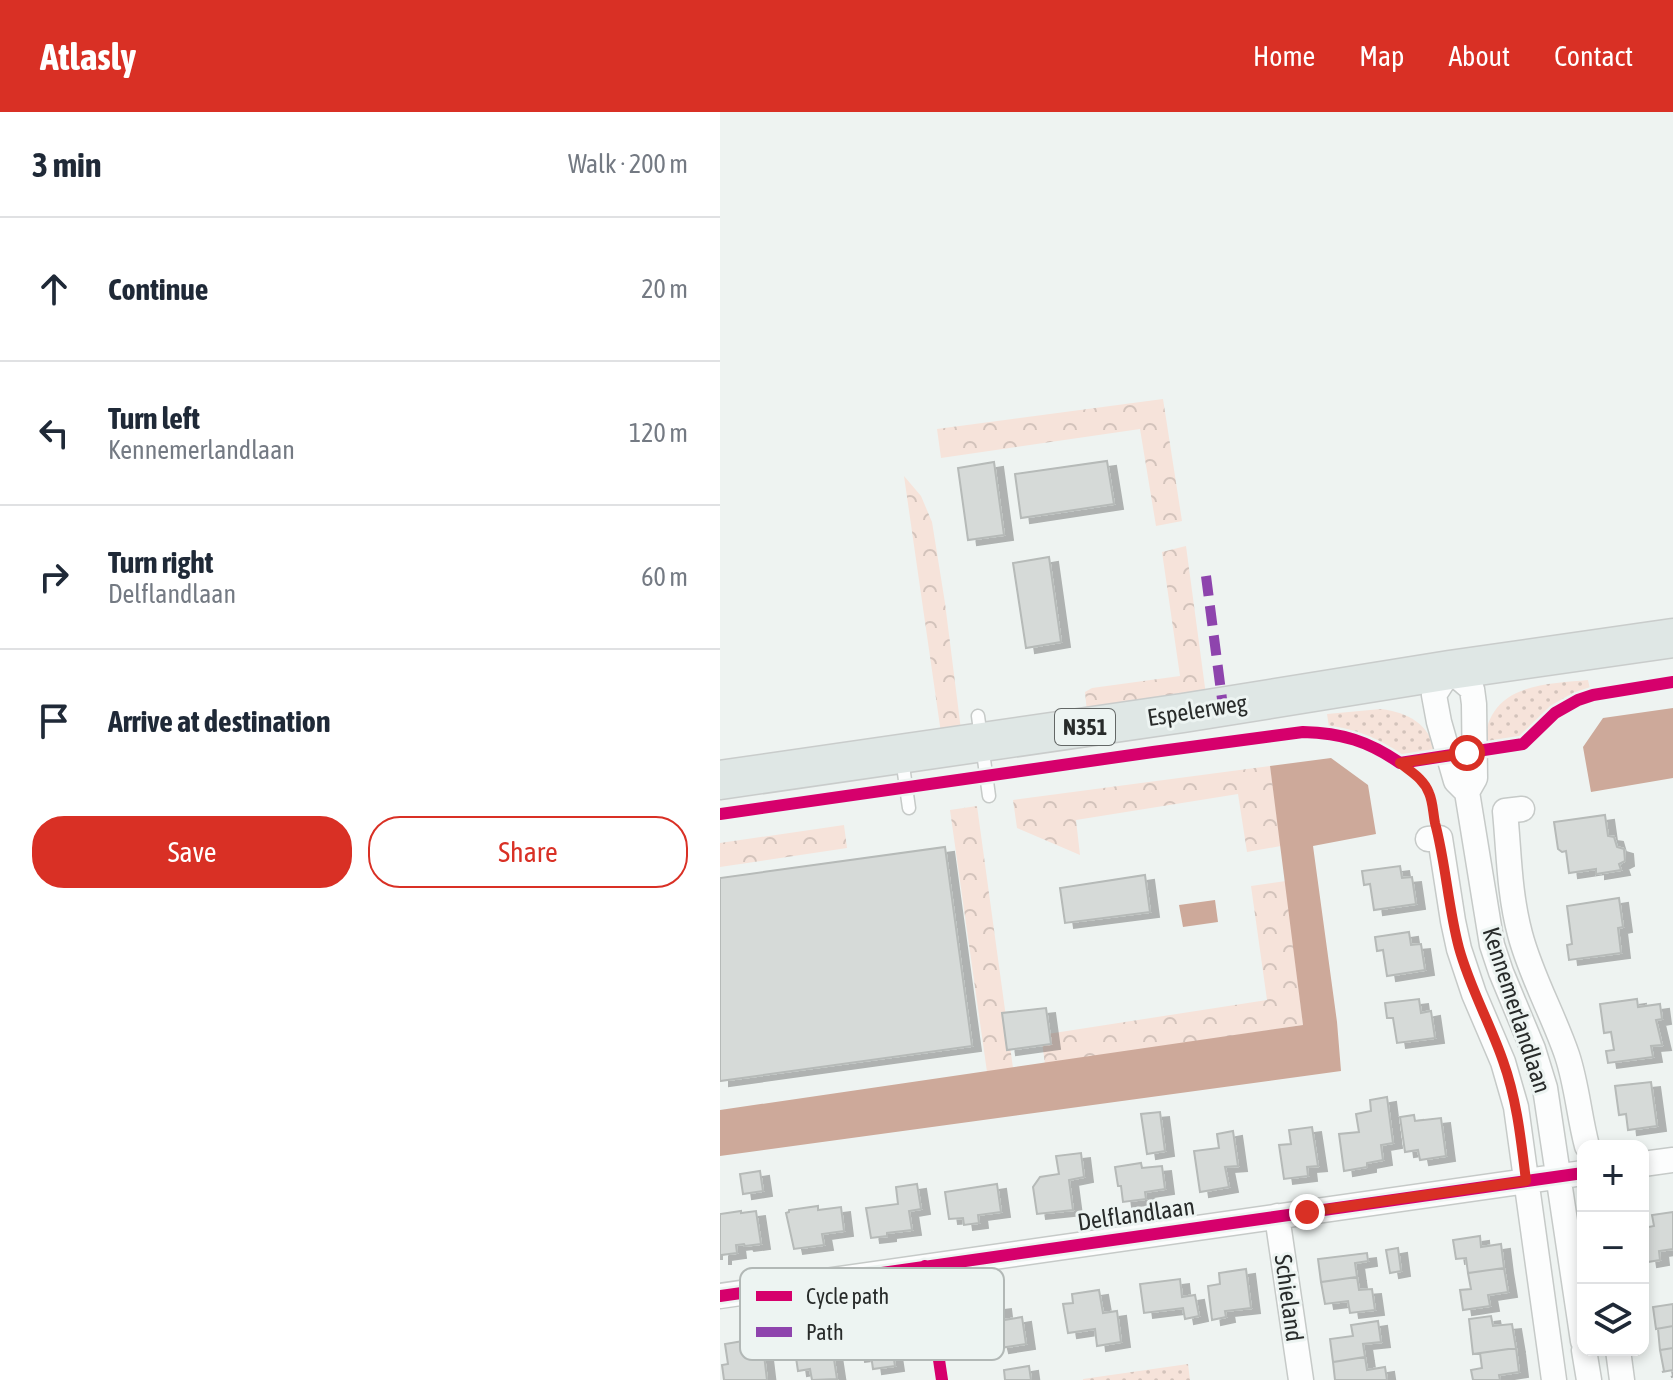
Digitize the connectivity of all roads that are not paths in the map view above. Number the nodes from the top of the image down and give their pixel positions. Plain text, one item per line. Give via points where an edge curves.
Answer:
1 (1673, 638) edge
2 (1673, 661) edge
3 (1452, 685) junction
4 (981, 738) junction
5 (902, 760) junction
6 (720, 780) edge
7 (720, 792) edge
8 (1467, 792) junction
9 (989, 796) dead end
10 (909, 808) dead end
11 (1471, 823) junction
12 (1428, 839) dead end
13 (1586, 1140) edge
14 (1673, 1160) edge
15 (1649, 1163) edge
16 (1571, 1174) edge
17 (1526, 1181) junction
18 (1277, 1216) junction
19 (879, 1268) edge
20 (1579, 1284) edge
21 (740, 1292) edge
22 (720, 1296) edge
23 (1585, 1356) edge
24 (1619, 1356) edge
25 (1301, 1380) edge
26 (1554, 1380) edge
27 (1589, 1380) edge
28 (1622, 1380) edge

1 - 3 main road, Espelerweg / N351
2 - 3 main road, Espelerweg / N351
3 - 4 main road, Espelerweg / N351
3 - 8 street, Kennemerlandlaan via 1439,722 1456,781
3 - 8 street, Kennemerlandlaan via 1474,704 1475,778
4 - 5 main road, Espelerweg / N351
4 - 9 lane
5 - 6 main road, Espelerweg / N351
5 - 7 main road, Espelerweg / N351
5 - 10 lane
8 - 11 street, Kennemerlandlaan
11 - 13 street, Kennemerlandlaan via 1514,813 1507,858 1520,936 1568,1057
11 - 16 street, Kennemerlandlaan via 1488,931 1540,1068
12 - 17 street, Kennemerlandlaan via 1440,838 1459,949 1508,1075
14 - 15 street
16 - 17 street, Delflandlaan
16 - 20 street, Kennemerlandlaan
17 - 18 street, Delflandlaan
17 - 26 street, Kennemerlandlaan
18 - 19 street, Delflandlaan
18 - 25 street, Schieland
21 - 22 street, Delflandlaan
23 - 27 street
24 - 28 street

